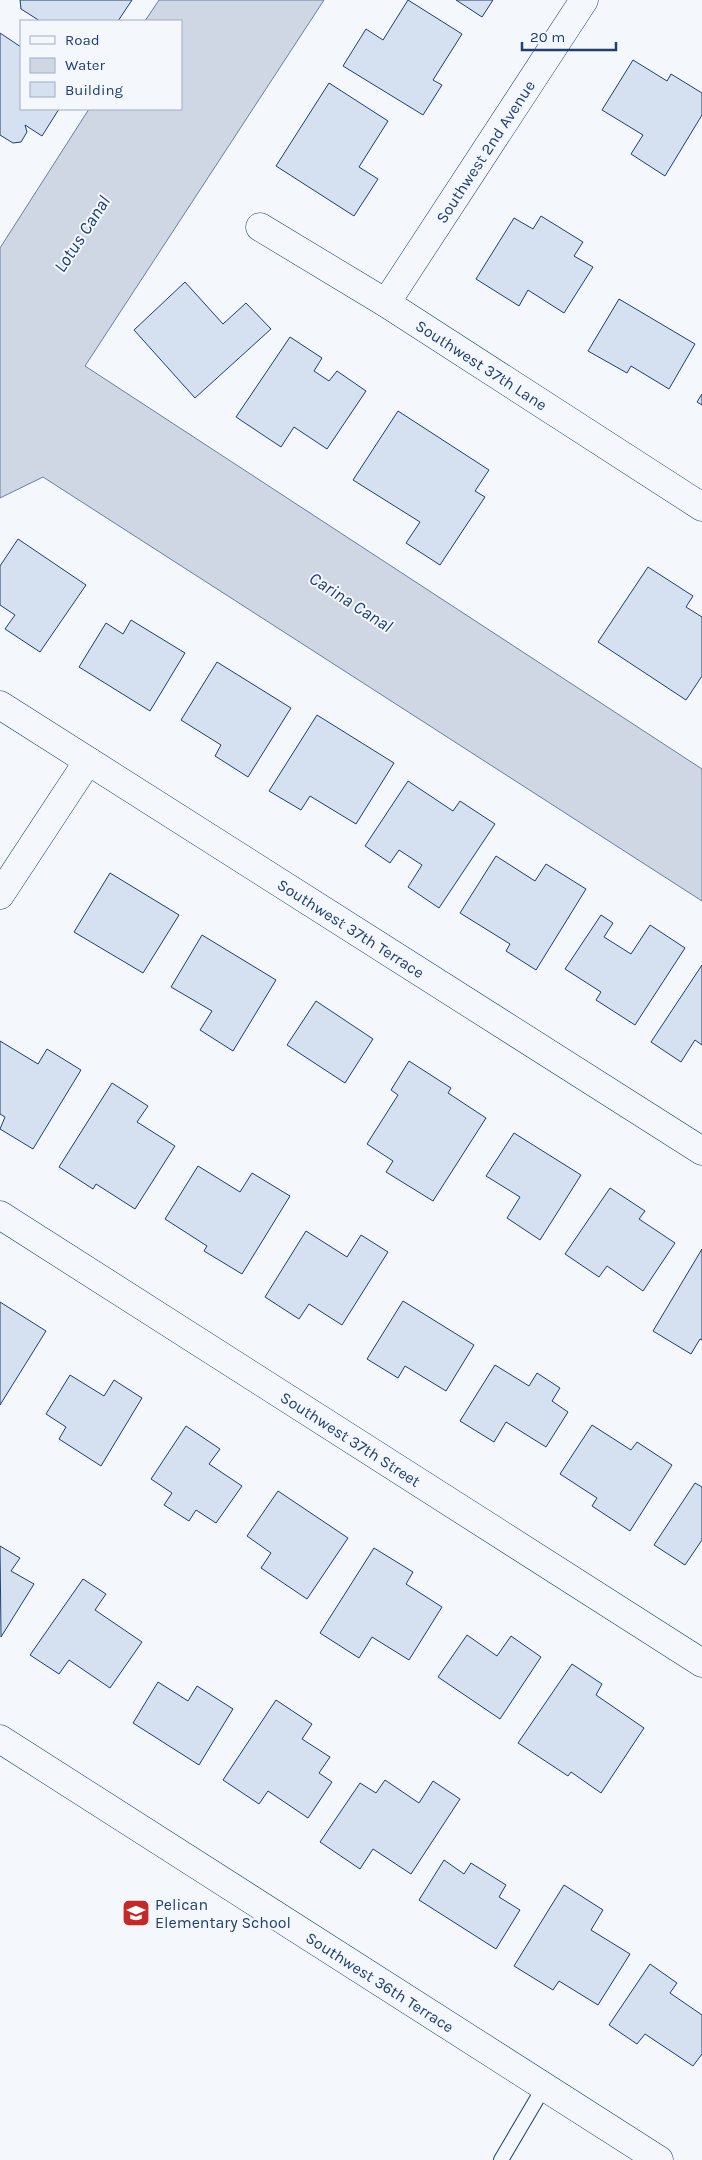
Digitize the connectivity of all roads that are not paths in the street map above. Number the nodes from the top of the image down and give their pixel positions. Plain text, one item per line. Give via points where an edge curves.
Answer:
1 (584, 0) edge
2 (260, 227) dead end
3 (386, 303) junction
4 (702, 508) edge
5 (0, 705) edge
6 (88, 761) junction
7 (0, 895) edge
8 (702, 1151) edge
9 (0, 1214) edge
10 (702, 1663) edge
11 (0, 1739) edge
12 (544, 2087) junction
13 (500, 2160) edge
14 (659, 2160) edge

1 - 3 street, Southwest 2nd Avenue
2 - 3 street, Southwest 37th Lane
3 - 4 street, Southwest 37th Lane
5 - 6 street, Southwest 37th Terrace
6 - 7 street
6 - 8 street, Southwest 37th Terrace
9 - 10 street, Southwest 37th Street
11 - 12 street, Southwest 36th Terrace
12 - 13 lane
12 - 14 street, Southwest 36th Terrace

